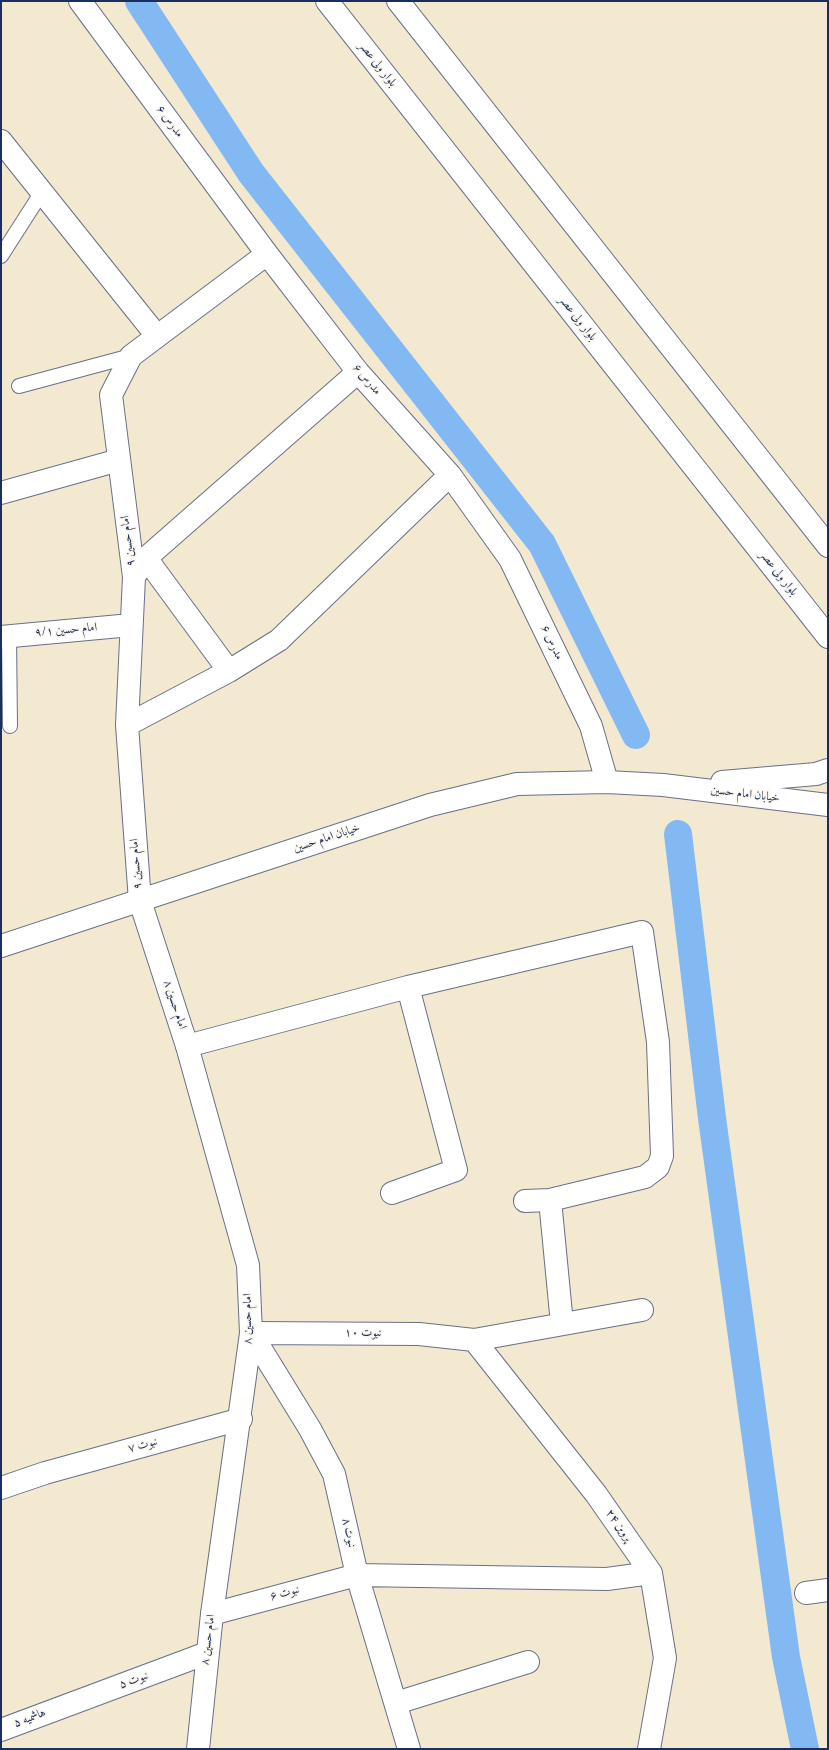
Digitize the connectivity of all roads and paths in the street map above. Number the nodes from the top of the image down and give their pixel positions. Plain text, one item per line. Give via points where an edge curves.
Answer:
1 (80, 1) edge
2 (327, 1) edge
3 (398, 1) edge
4 (1, 141) edge
5 (42, 192) junction
6 (267, 254) junction
7 (1, 256) edge
8 (157, 336) junction
9 (131, 356) junction
10 (358, 372) junction
11 (19, 386) dead end
12 (119, 460) junction
13 (450, 475) junction
14 (1, 493) edge
15 (828, 546) edge
16 (146, 558) junction
17 (134, 577) junction
18 (132, 625) junction
19 (5, 636) edge
20 (828, 637) edge
21 (229, 671) junction
22 (127, 725) junction
23 (10, 726) dead end
24 (828, 770) edge
25 (607, 782) junction
26 (663, 786) junction
27 (828, 805) edge
28 (140, 901) junction
29 (1, 946) edge
30 (408, 988) junction
31 (187, 1046) junction
32 (392, 1193) dead end
33 (550, 1200) junction
34 (525, 1201) dead end
35 (642, 1310) dead end
36 (562, 1324) junction
37 (251, 1333) junction
38 (474, 1340) junction
39 (240, 1419) junction
40 (1, 1488) edge
41 (652, 1573) junction
42 (357, 1575) junction
43 (828, 1590) edge
44 (806, 1593) dead end
45 (212, 1614) junction
46 (208, 1653) junction
47 (528, 1662) dead end
48 (396, 1703) junction
49 (60, 1708) joint
50 (1, 1730) edge
51 (198, 1749) edge
52 (409, 1749) edge
53 (649, 1749) edge

1 - 6 street, مدرس ۶
2 - 20 street, بلوار ولی عصر
3 - 15 street
4 - 5 street
5 - 7 lane
5 - 8 street
6 - 8 street, امام حسین ۹
6 - 10 street, مدرس ۶
8 - 9 street, امام حسین ۹
9 - 11 lane
9 - 12 street, امام حسین ۹ via 111,395
10 - 13 street, مدرس ۶
10 - 16 street
12 - 14 street
12 - 17 street, امام حسین ۹
13 - 21 street via 279,640
13 - 25 street, مدرس ۶ via 510,559 591,726
16 - 17 street
16 - 21 street
17 - 18 street, امام حسین ۹
18 - 19 street, امام حسین ۹/۱
18 - 22 street, امام حسین ۹
19 - 23 lane
21 - 22 street
22 - 28 street, امام حسین ۹
24 - 26 street, خیابان امام حسین via 816,774 756,780
25 - 26 street, خیابان امام حسین
25 - 28 street, خیابان امام حسین via 517,784 430,805
26 - 27 street, خیابان امام حسین
28 - 29 street, خیابان امام حسین
28 - 31 street, امام حسین ۸
30 - 31 street
30 - 32 street via 456,1170
30 - 33 street via 642,932 658,1042 662,1156 658,1167 644,1177
31 - 37 street, امام حسین ۸ via 248,1265
33 - 34 street
33 - 36 street
35 - 36 street, نبوت ۱۰
36 - 38 street, نبوت ۱۰
37 - 38 street, نبوت ۱۰ via 419,1334
37 - 39 street, امام حسین ۸
37 - 42 street, نبوت ۸ via 310,1429 334,1474
38 - 41 street, پروین ۲۴ via 596,1494
39 - 40 street, نبوت ۷ via 45,1473
39 - 45 street, امام حسین ۸
41 - 42 street, نبوت ۶ via 607,1579
41 - 53 street, پروین ۲۴ via 665,1658
42 - 45 street, نبوت ۶
42 - 48 street, نبوت ۸
43 - 44 street
45 - 46 street, امام حسین ۸
46 - 49 street, نبوت ۵
46 - 51 street, امام حسین ۸
47 - 48 street
48 - 52 street, نبوت ۸
49 - 50 street, هاشمیه ۵

